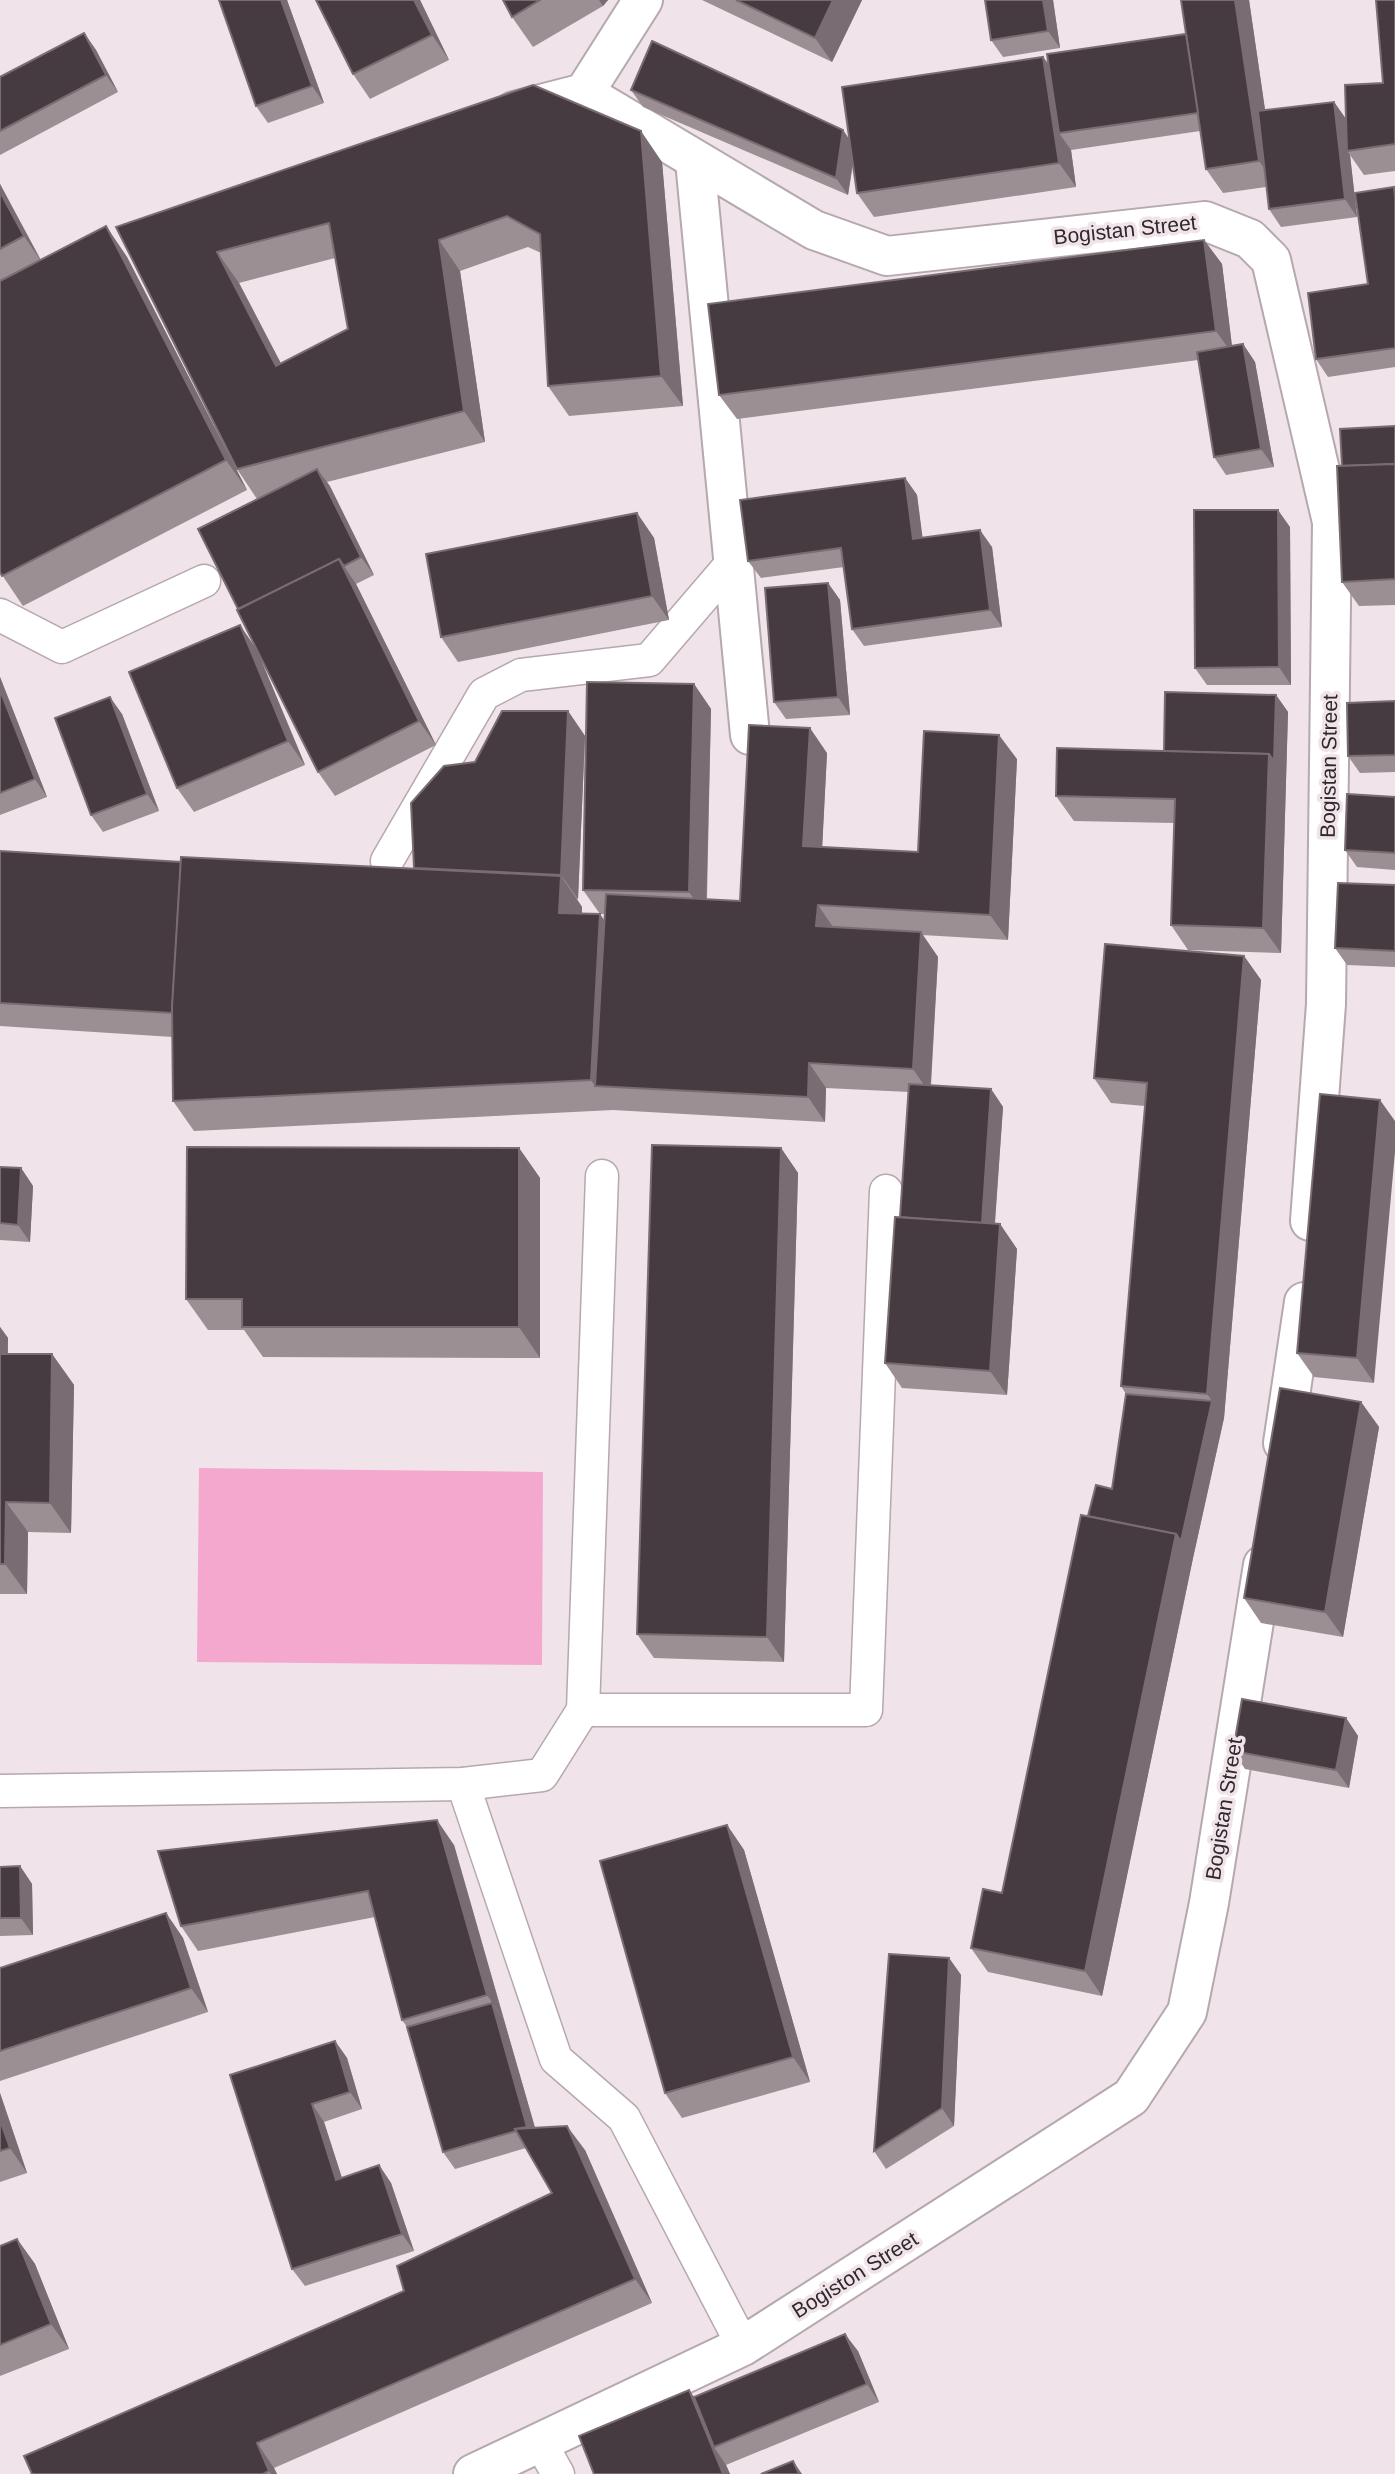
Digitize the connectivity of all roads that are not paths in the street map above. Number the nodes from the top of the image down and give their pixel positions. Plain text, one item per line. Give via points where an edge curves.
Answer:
1 (643, 0) edge
2 (584, 93) junction
3 (478, 120) edge
4 (695, 161) junction
5 (733, 562) junction
6 (204, 581) dead end
7 (0, 615) edge
8 (750, 735) edge
9 (387, 861) dead end
10 (602, 1176) dead end
11 (886, 1191) dead end
12 (1277, 1478) edge
13 (1269, 1533) edge
14 (583, 1710) junction
15 (463, 1784) junction
16 (0, 1791) edge
17 (743, 2346) junction
18 (549, 2458) edge
19 (473, 2474) edge

1 - 2 street
2 - 3 street
2 - 4 street, Bogistan Street
4 - 5 street
4 - 12 street, Bogistan Street via 814,230 887,256 1205,221 1250,239 1271,260 1332,522 1326,1004 1302,1327
5 - 8 street
5 - 9 lane via 649,660 521,675 484,694
6 - 7 lane via 61,647
10 - 14 lane
11 - 14 lane via 866,1710
13 - 17 street, Bogistan Street via 1187,2012 1131,2097
14 - 15 lane via 542,1775
15 - 16 lane
15 - 17 lane via 556,2059 624,2118
17 - 18 street
18 - 19 street

